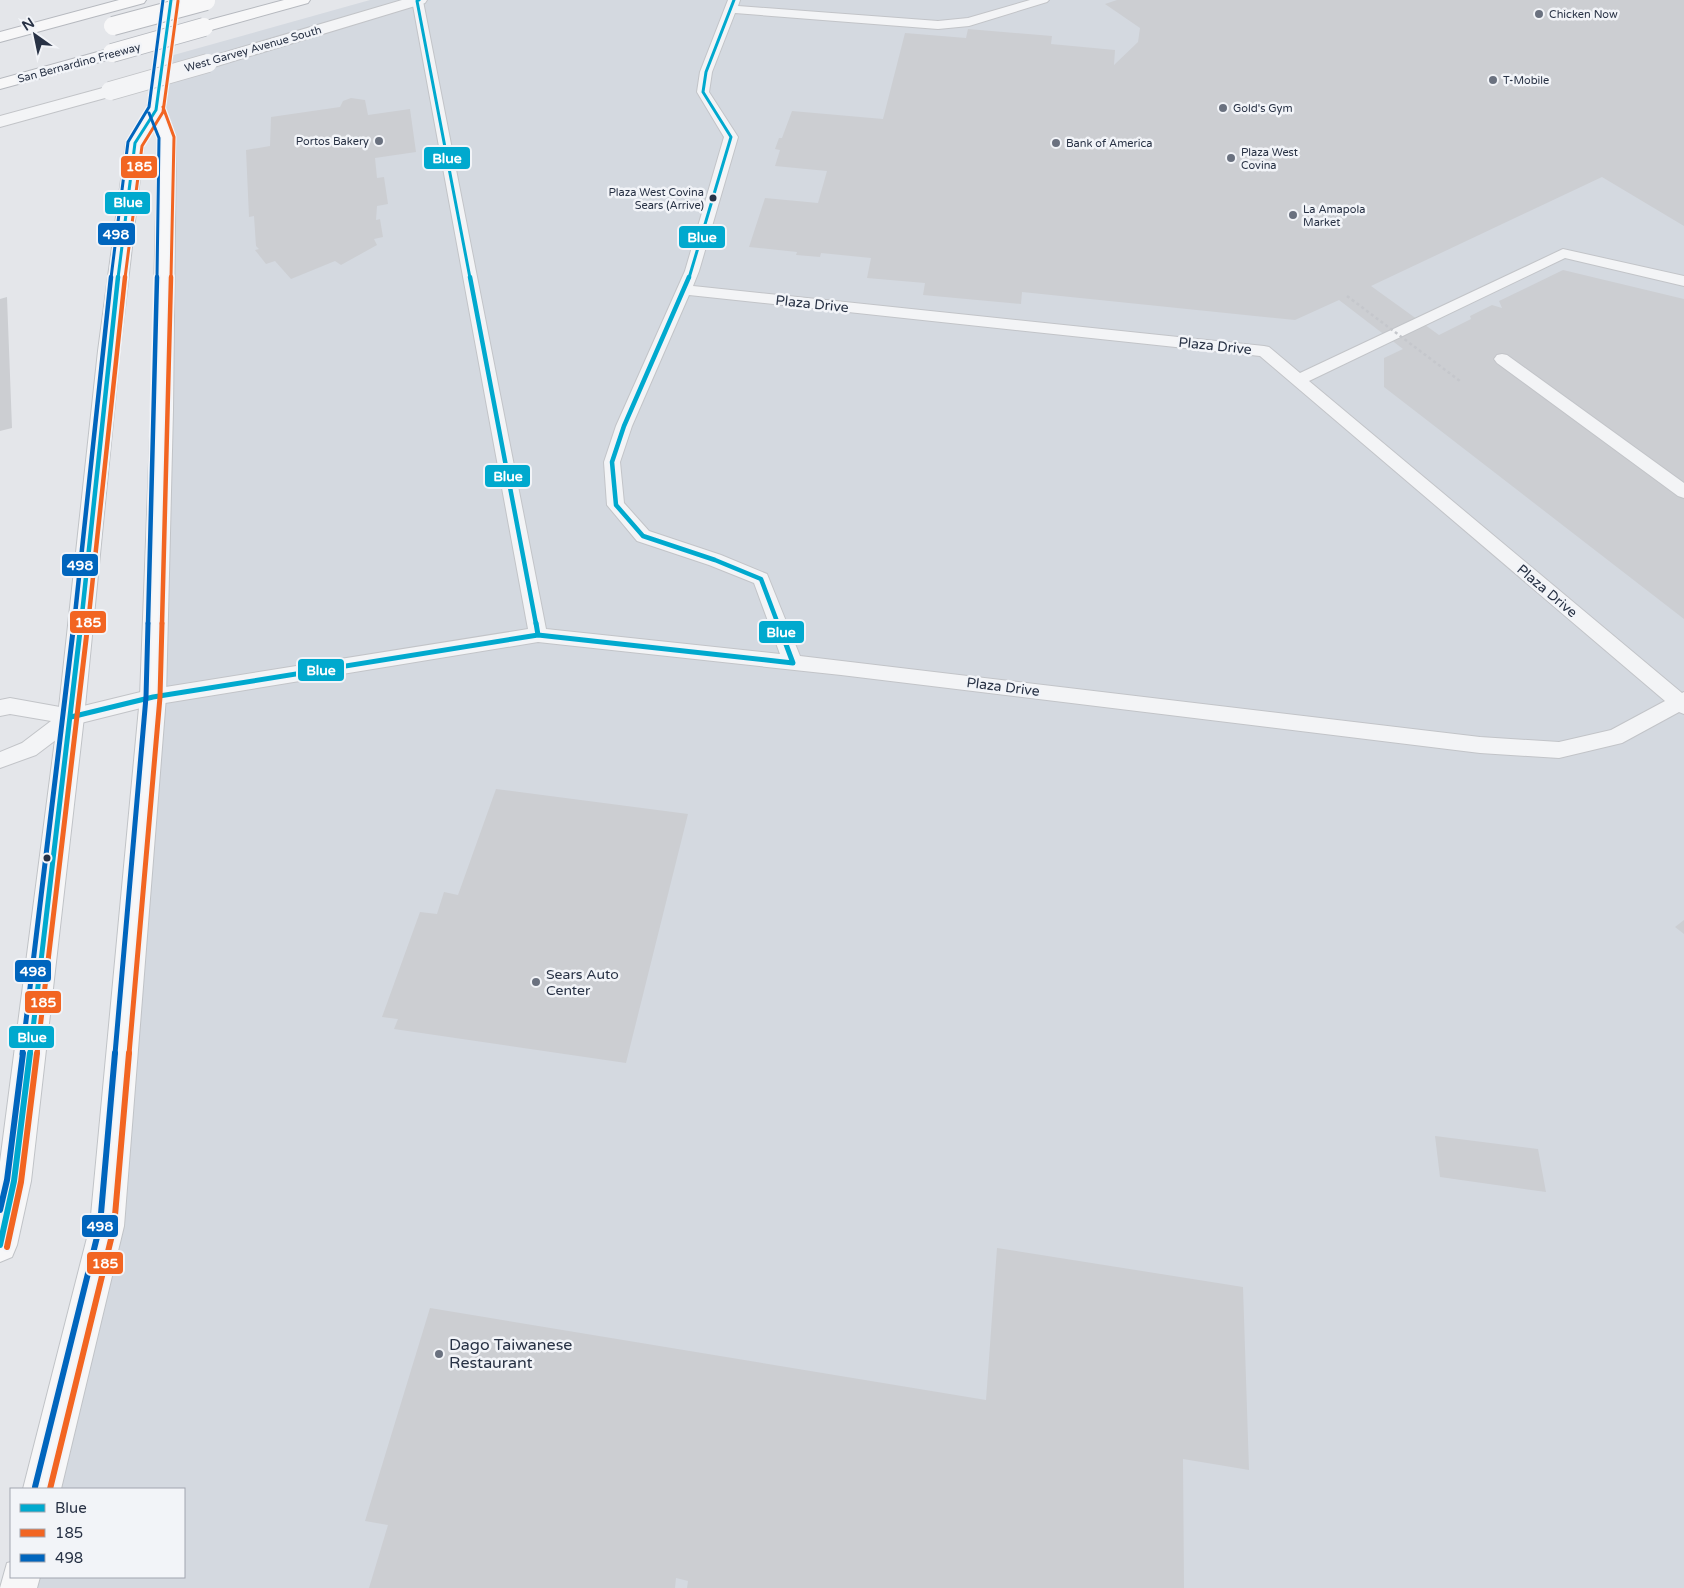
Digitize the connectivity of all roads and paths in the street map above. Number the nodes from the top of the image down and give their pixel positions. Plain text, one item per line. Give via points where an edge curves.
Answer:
1 (138, 0) edge
2 (302, 0) edge
3 (418, 0) edge
4 (1043, 0) edge
5 (208, 1) edge
6 (733, 4) edge
7 (171, 6) edge
8 (94, 31) dead end
9 (0, 37) edge
10 (0, 84) edge
11 (156, 110) junction
12 (0, 122) edge
13 (1684, 281) edge
14 (684, 290) junction
15 (1347, 296) dead end
16 (1502, 359) dead end
17 (1298, 380) junction
18 (1460, 381) dead end
19 (1684, 492) edge
20 (538, 635) junction
21 (793, 663) junction
22 (153, 697) junction
23 (1683, 703) edge
24 (0, 708) edge
25 (71, 717) junction
26 (0, 760) edge
27 (0, 1245) edge
28 (42, 1488) edge

1 - 9 main road
2 - 10 main road, San Bernardino Freeway, bridge
3 - 12 street, West Garvey Avenue South, bridge
3 - 20 lane
4 - 6 lane via 970,22 938,25
5 - 8 main road, bridge
6 - 14 lane via 706,72 703,92 731,137
7 - 11 main road
11 - 22 main road via 167,137
11 - 25 main road via 135,143 109,351
13 - 17 lane via 1563,253
14 - 17 lane, Plaza Drive via 1264,351
14 - 21 lane via 624,426 612,462 616,505 643,536 762,580
15 - 18 path, bridge
16 - 19 lane
17 - 23 lane, Plaza Drive
20 - 21 lane, Plaza Drive
20 - 22 lane, Plaza Drive
21 - 23 lane, Plaza Drive via 1471,744 1559,750 1615,736
22 - 25 lane, Plaza Drive
22 - 28 main road via 107,1226
24 - 25 lane via 10,706
25 - 26 lane via 29,749
25 - 27 main road via 14,1181

